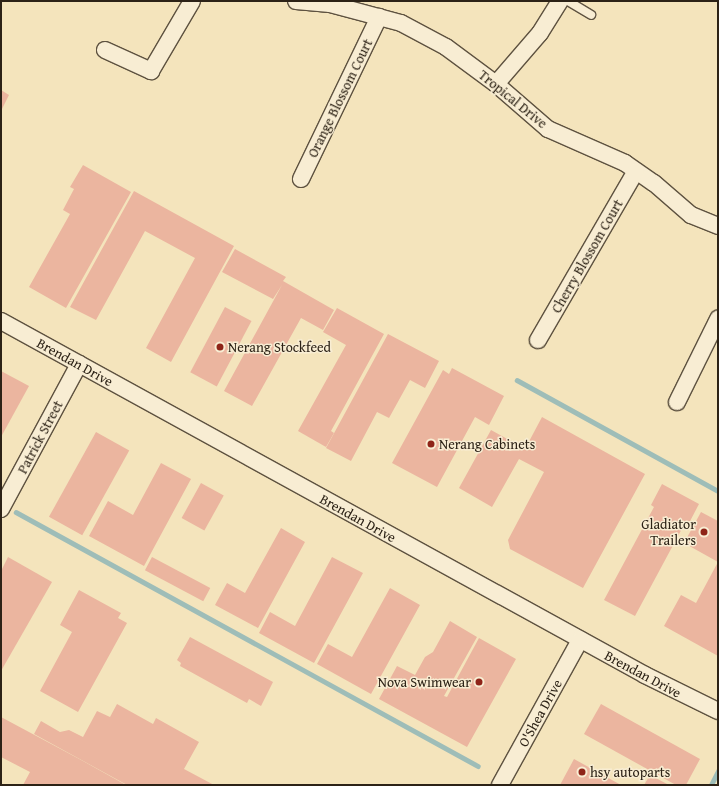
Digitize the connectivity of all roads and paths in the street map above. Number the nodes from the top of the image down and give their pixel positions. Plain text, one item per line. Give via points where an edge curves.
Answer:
1 (192, 1) edge
2 (296, 1) edge
3 (560, 1) edge
4 (568, 1) edge
5 (591, 15) dead end
6 (379, 17) junction
7 (105, 50) dead end
8 (496, 84) junction
9 (636, 171) junction
10 (300, 179) dead end
11 (718, 226) edge
12 (718, 319) edge
13 (1, 321) edge
14 (538, 340) dead end
15 (79, 364) junction
16 (677, 402) dead end
17 (1, 509) edge
18 (580, 640) junction
19 (718, 711) edge
20 (500, 785) edge

1 - 7 street via 151,71
2 - 6 street, Tropical Drive via 330,4
3 - 8 street via 540,33
4 - 5 lane
6 - 8 street, Tropical Drive via 401,23 446,47
6 - 10 street, Orange Blossom Court
8 - 9 street, Tropical Drive via 548,129 625,163
9 - 11 street, Tropical Drive via 692,215
9 - 14 street, Cherry Blossom Court
12 - 16 street
13 - 15 street, Brendan Drive
15 - 17 street, Patrick Street
15 - 18 street, Brendan Drive
18 - 19 street, Brendan Drive via 686,697
18 - 20 street, O'Shea Drive

